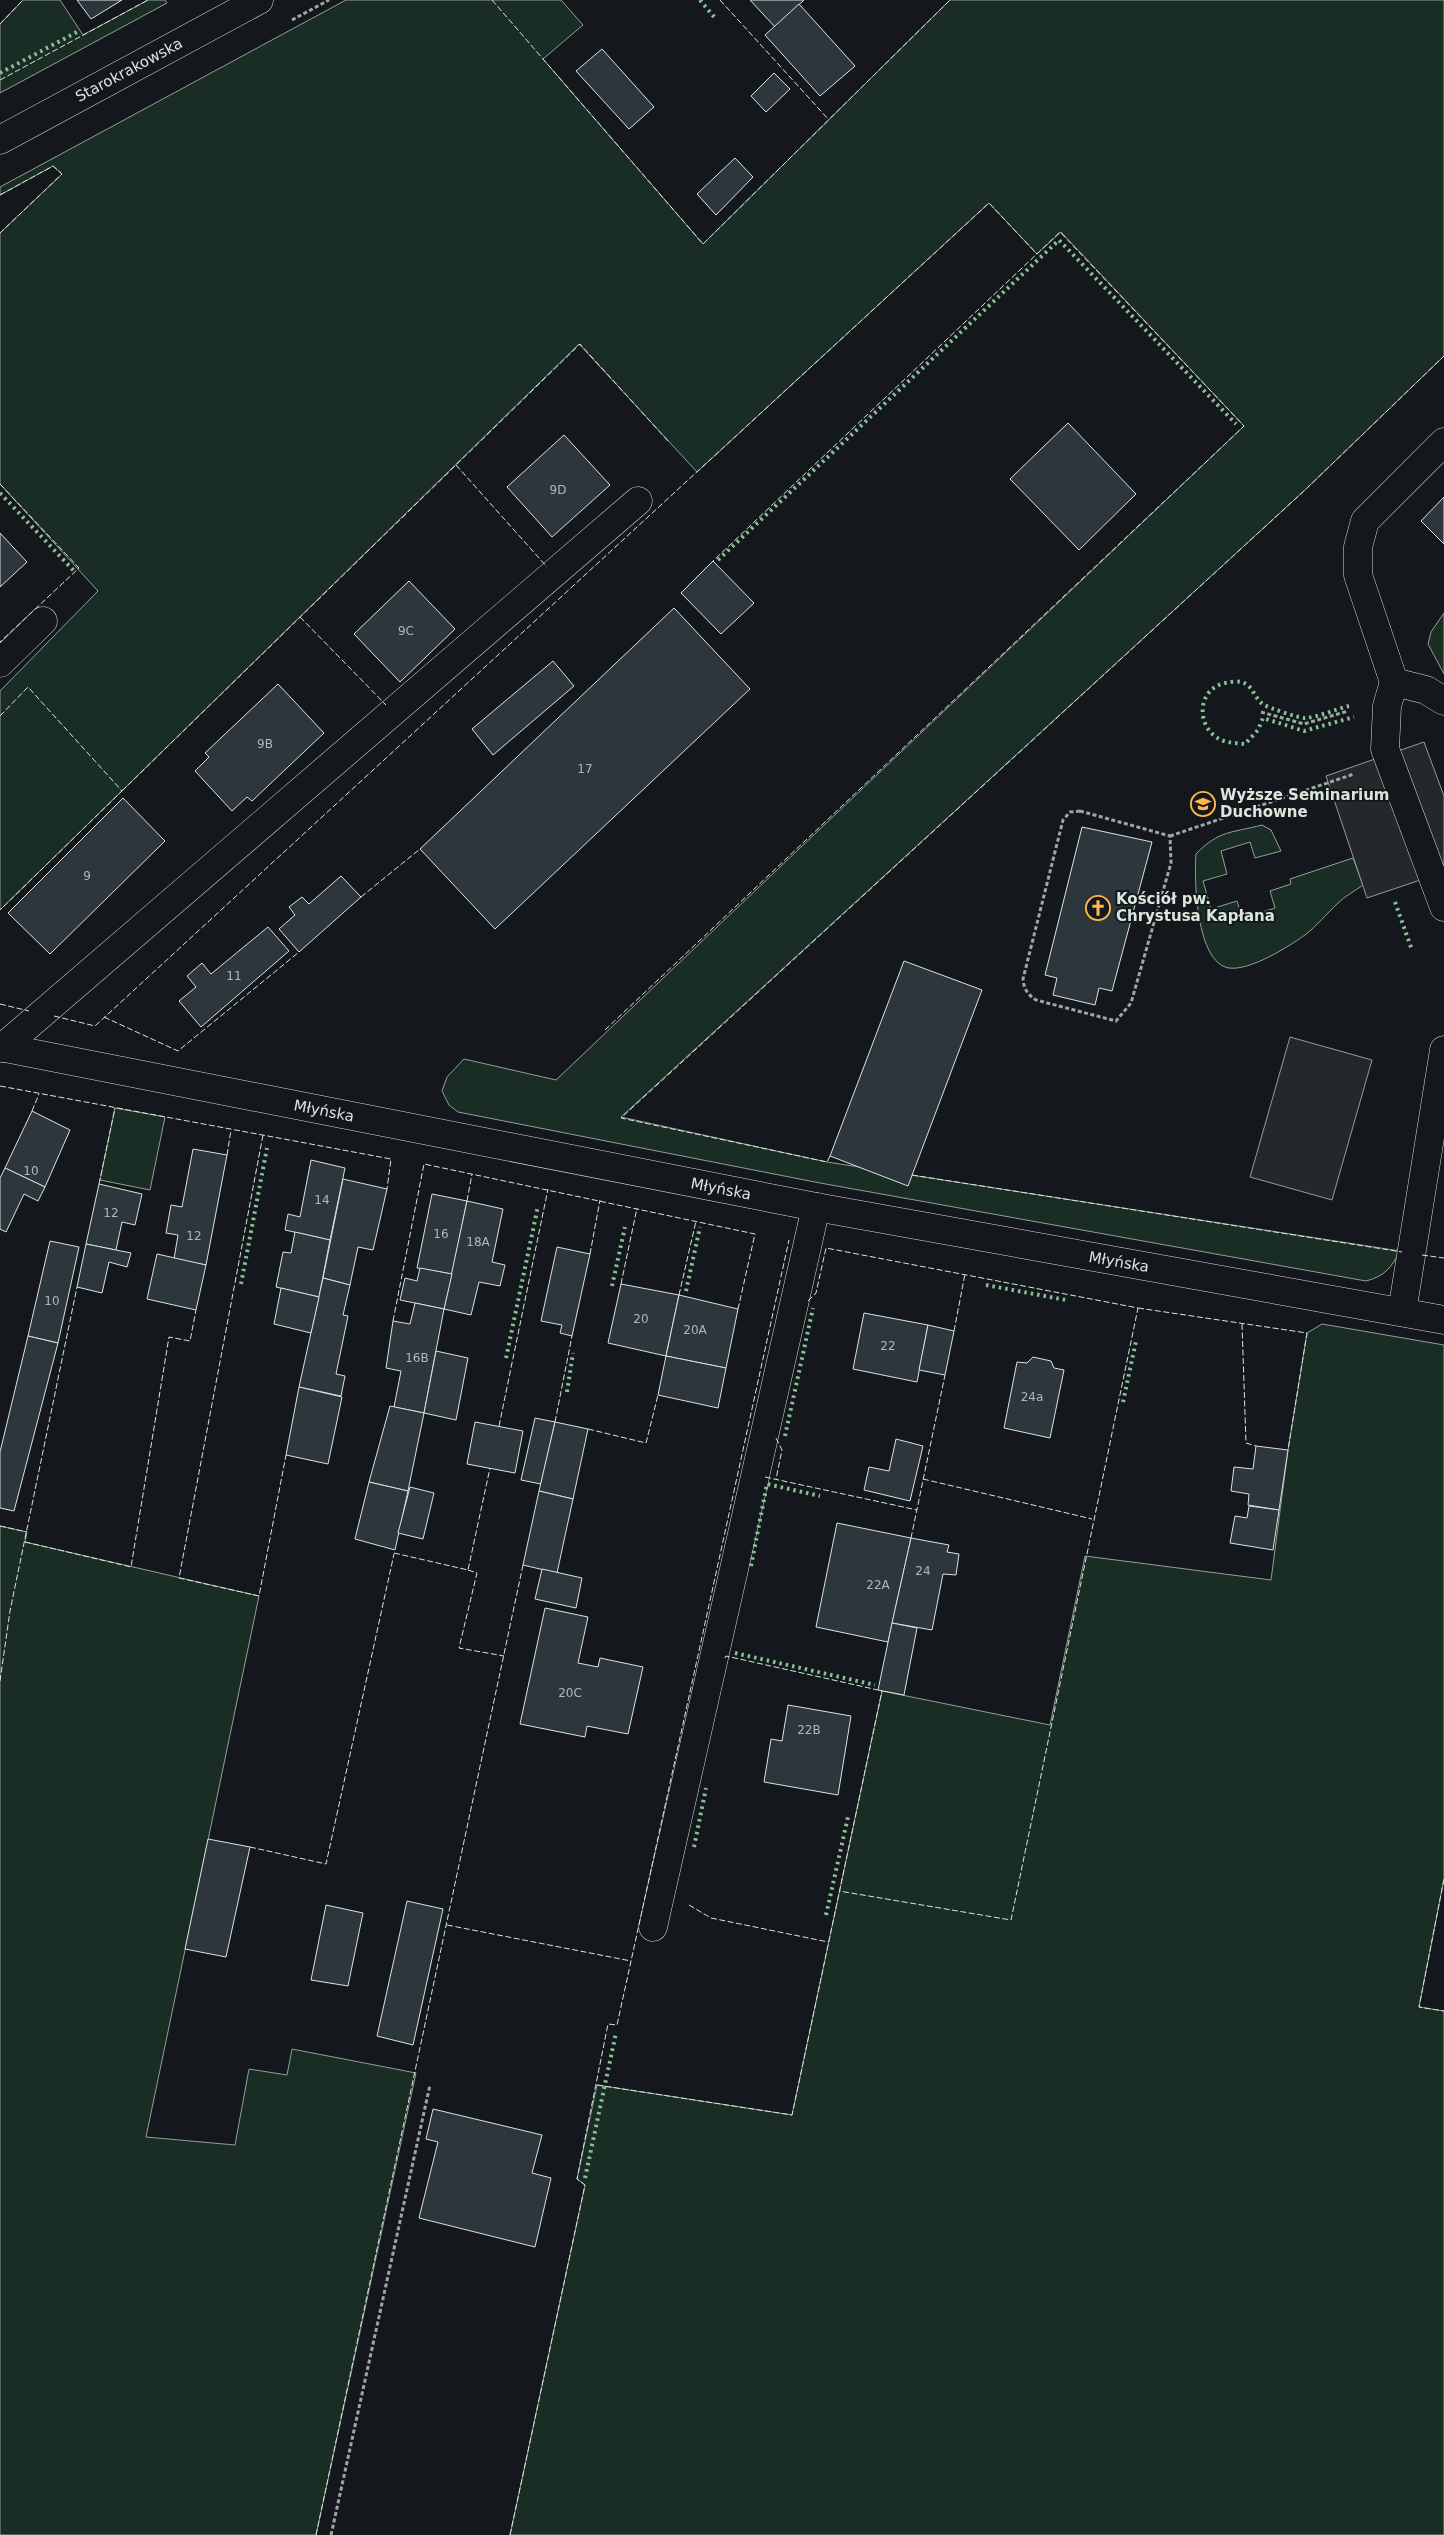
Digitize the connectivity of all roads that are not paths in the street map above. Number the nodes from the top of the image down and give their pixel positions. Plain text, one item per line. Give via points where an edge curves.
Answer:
1 (259, 0) edge
2 (0, 140) edge
3 (1444, 442) edge
4 (638, 501) dead end
5 (43, 621) dead end
6 (0, 663) edge
7 (1394, 682) junction
8 (1444, 701) edge
9 (1444, 907) edge
10 (1, 1047) edge
11 (1444, 1050) edge
12 (1444, 1054) edge
13 (816, 1207) junction
14 (1402, 1312) junction
15 (1444, 1320) edge
16 (653, 1927) dead end

1 - 2 street, Starokrakowska
3 - 7 street via 1365,521 1358,547 1358,575
4 - 10 street
5 - 6 street
7 - 8 street via 1426,690
7 - 9 street via 1387,706 1385,749
10 - 13 street, Młyńska
11 - 12 street
12 - 14 street
13 - 14 street, Młyńska
13 - 16 street
14 - 15 street, Młyńska

